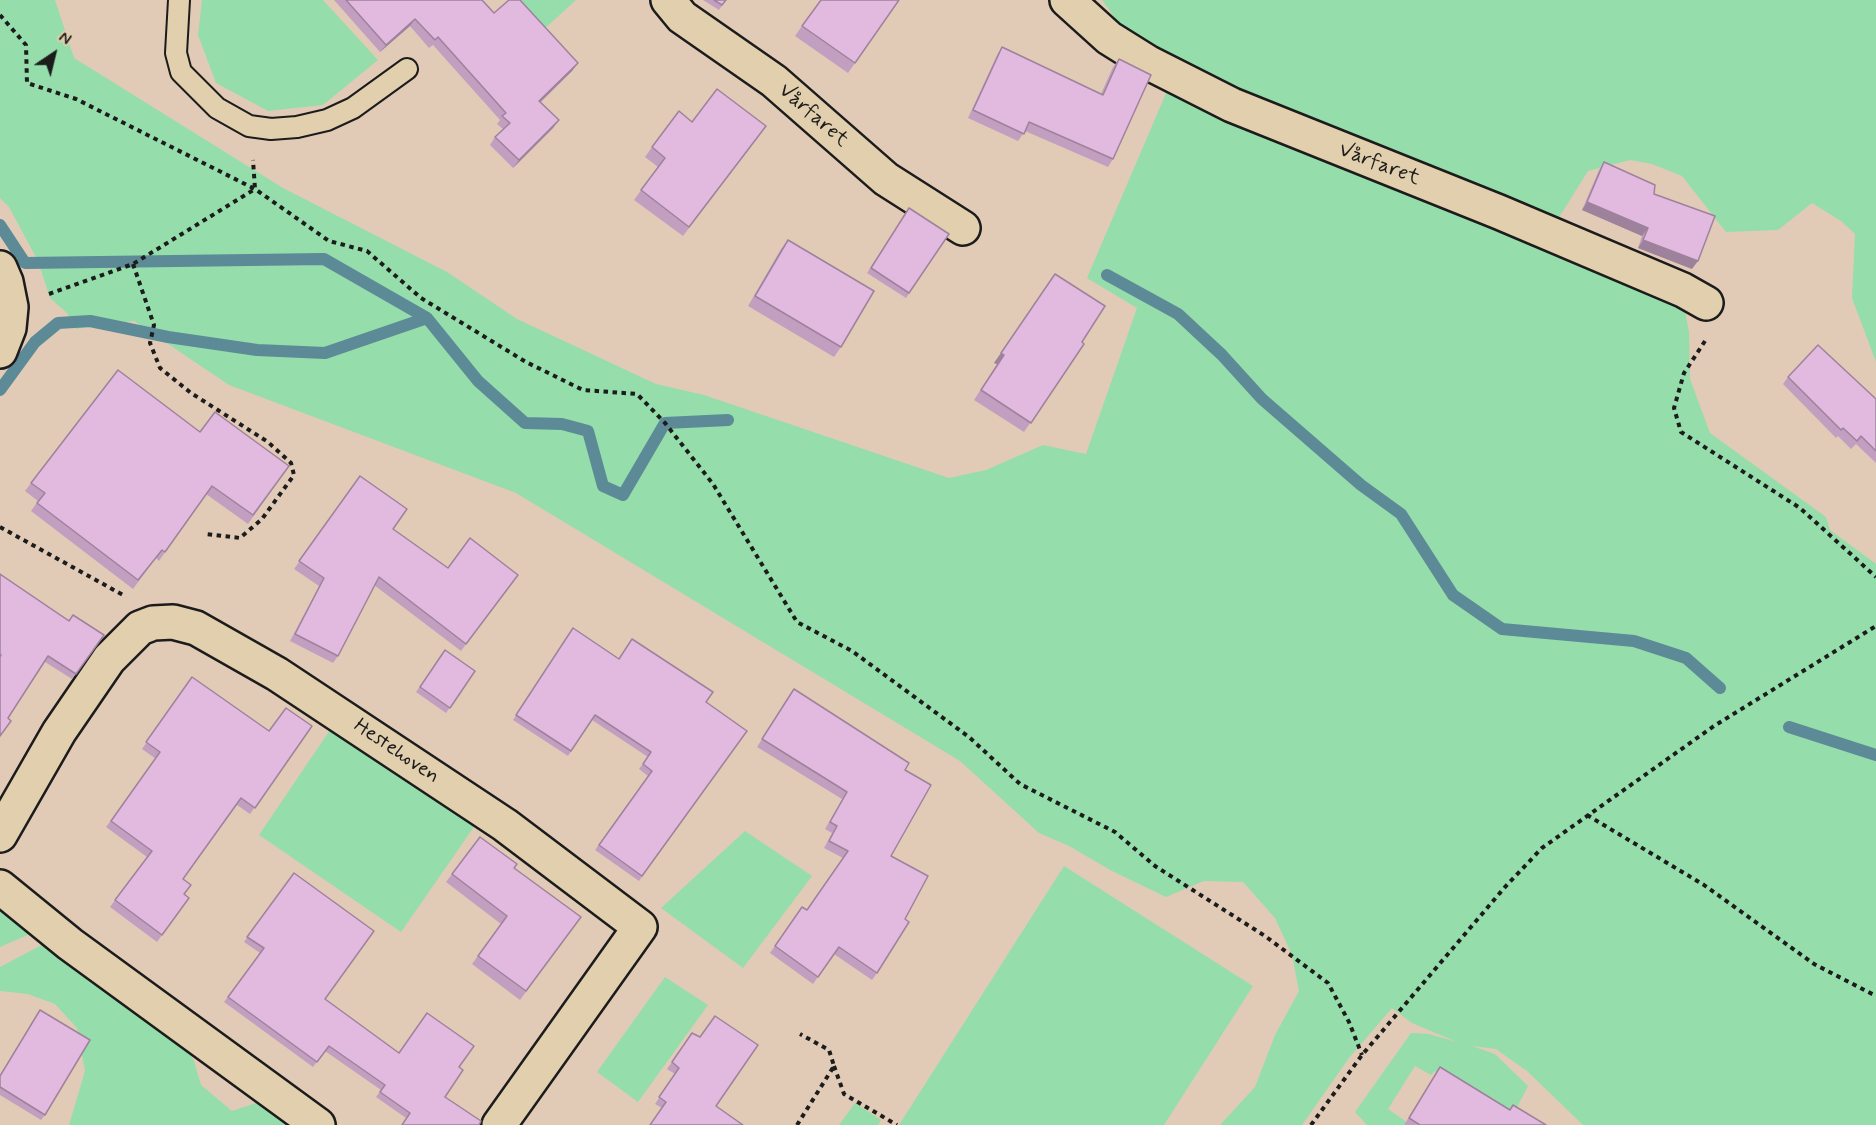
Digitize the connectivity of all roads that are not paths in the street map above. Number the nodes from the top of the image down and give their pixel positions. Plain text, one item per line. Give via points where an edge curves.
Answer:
1 (179, 0) edge
2 (668, 0) edge
3 (1067, 0) edge
4 (407, 69) dead end
5 (963, 228) dead end
6 (0, 267) edge
7 (1706, 303) dead end
8 (0, 351) edge
9 (0, 835) edge
10 (0, 888) edge
11 (318, 1125) edge
12 (498, 1125) edge

1 - 4 lane via 176,53 181,72 217,108 249,126 271,129 327,120 353,108
2 - 5 street, Vårfaret via 682,17 774,81 886,179
3 - 7 street, Vårfaret via 1108,38 1232,105 1499,212
6 - 8 street via 11,307 9,328
9 - 12 street, Hestehoven via 59,732 109,659 140,628 173,622 196,628 277,674 505,825 640,927
10 - 11 street via 70,944

